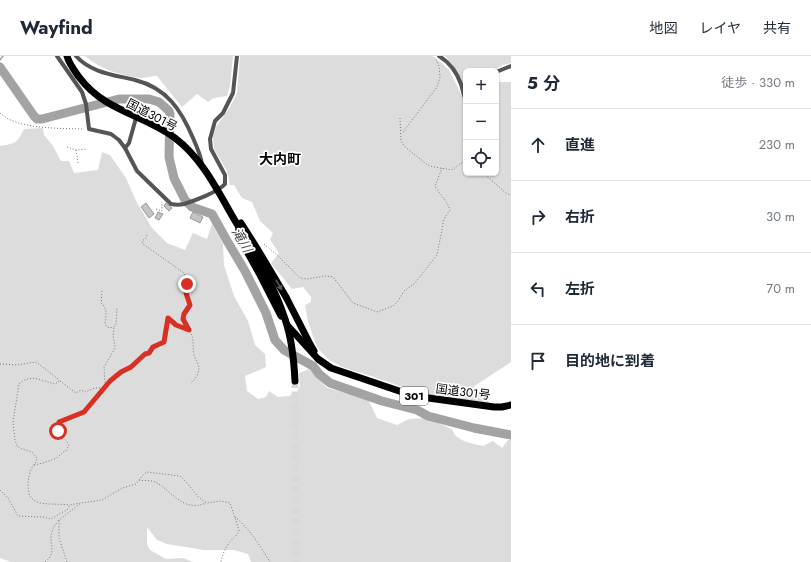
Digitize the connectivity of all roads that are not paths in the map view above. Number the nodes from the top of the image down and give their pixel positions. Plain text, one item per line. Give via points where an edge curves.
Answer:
1 (57, 56) edge
2 (67, 56) edge
3 (76, 56) edge
4 (237, 56) edge
5 (439, 56) edge
6 (511, 66) edge
7 (499, 71) edge
8 (463, 90) edge
9 (136, 118) junction
10 (126, 148) junction
11 (202, 167) junction
12 (216, 190) junction
13 (234, 220) junction
14 (239, 228) junction
15 (323, 362) junction
16 (295, 378) tunnel mouth
17 (511, 405) edge

1 - 10 street via 82,92 89,129 111,134
2 - 9 highway, 国道301号 / 301 via 82,81 99,97
3 - 11 street via 97,70 147,84 170,99 181,113 203,163
4 - 12 street via 233,93 215,121 210,139 211,149 226,178 223,186
5 - 8 street via 455,73
6 - 7 street
9 - 10 street
9 - 11 highway, 国道301号 / 301 via 174,138 188,149
10 - 12 street via 137,171 171,204 183,205
11 - 12 highway, 国道301号 / 301
12 - 13 highway, 国道301号 / 301
13 - 14 highway, 301
13 -> 15 highway, 301 via 242,225 251,238 310,344
14 - 15 highway, 301 via 239,237 278,312 318,360
14 - 16 highway, 301 via 281,306 290,337
15 - 17 highway, 国道301号 / 301 via 331,368 414,396 494,407

